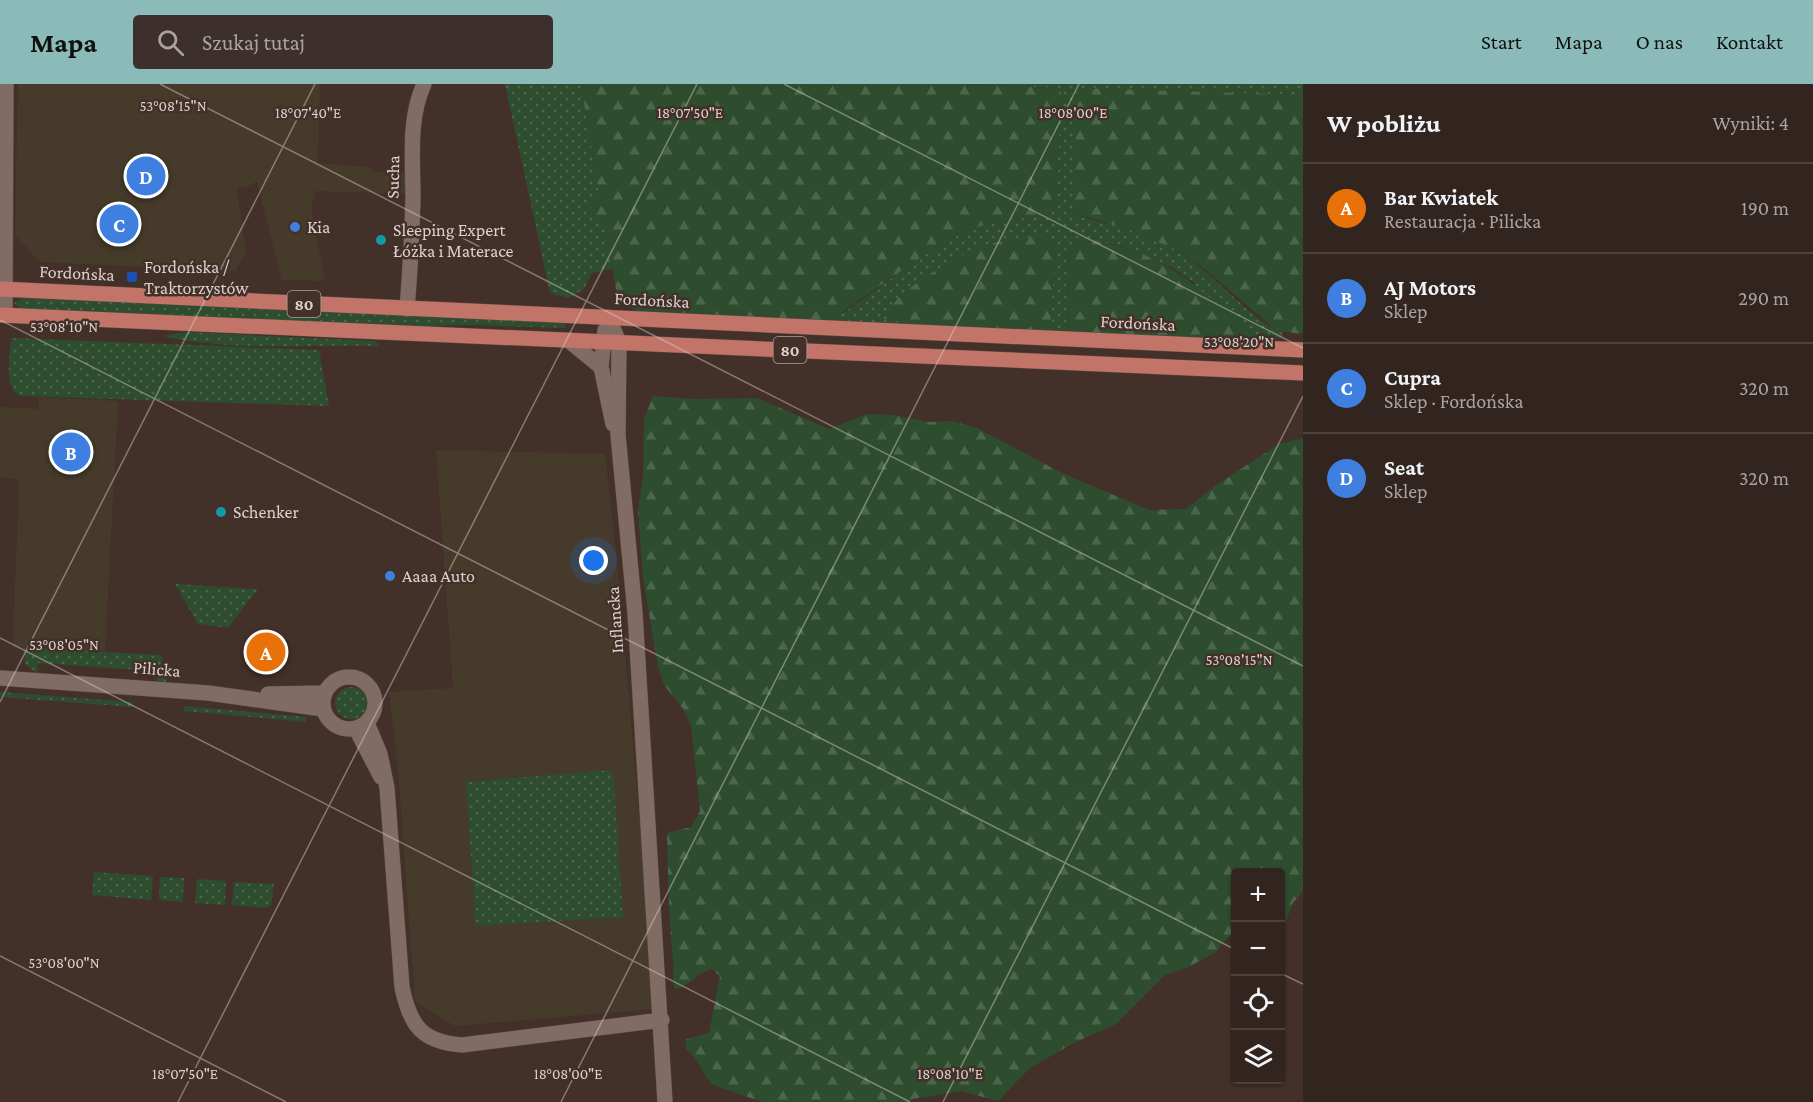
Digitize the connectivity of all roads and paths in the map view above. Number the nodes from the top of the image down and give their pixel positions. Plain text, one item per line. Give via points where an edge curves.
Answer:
1 (6, 84) edge
2 (424, 84) edge
3 (3, 289) edge
4 (407, 309) junction
5 (3, 315) edge
6 (608, 317) junction
7 (569, 341) junction
8 (603, 342) junction
9 (619, 342) junction
10 (1303, 350) edge
11 (601, 367) junction
12 (1303, 373) edge
13 (618, 435) junction
14 (0, 678) edge
15 (325, 693) junction
16 (238, 696) junction
17 (323, 709) junction
18 (361, 726) junction
19 (662, 1020) junction
20 (665, 1102) edge

1 - 3 street
2 - 4 street, Sucha via 414,122
3 - 4 main road, Fordońska / 80
3 - 5 street
4 - 6 main road, Fordońska / 80
5 - 7 main road, 80
6 - 8 street, Inflancka
6 - 9 street
6 - 10 main road, Fordońska / 80
7 - 8 main road, 80
7 - 11 street
8 - 9 main road, 80
8 - 11 street, Inflancka
9 - 12 main road, 80
9 - 13 street, Inflancka
11 - 13 street, Inflancka
13 - 19 street, Inflancka
14 - 16 street, Pilicka
15 - 16 street, Pilicka
15 - 17 street
15 - 18 street via 342,678 364,681 375,703
16 - 17 street, Pilicka
17 - 18 street via 339,728
18 - 19 street via 380,754 387,788 402,987 409,1014 426,1036 462,1045
19 - 20 street, Inflancka

